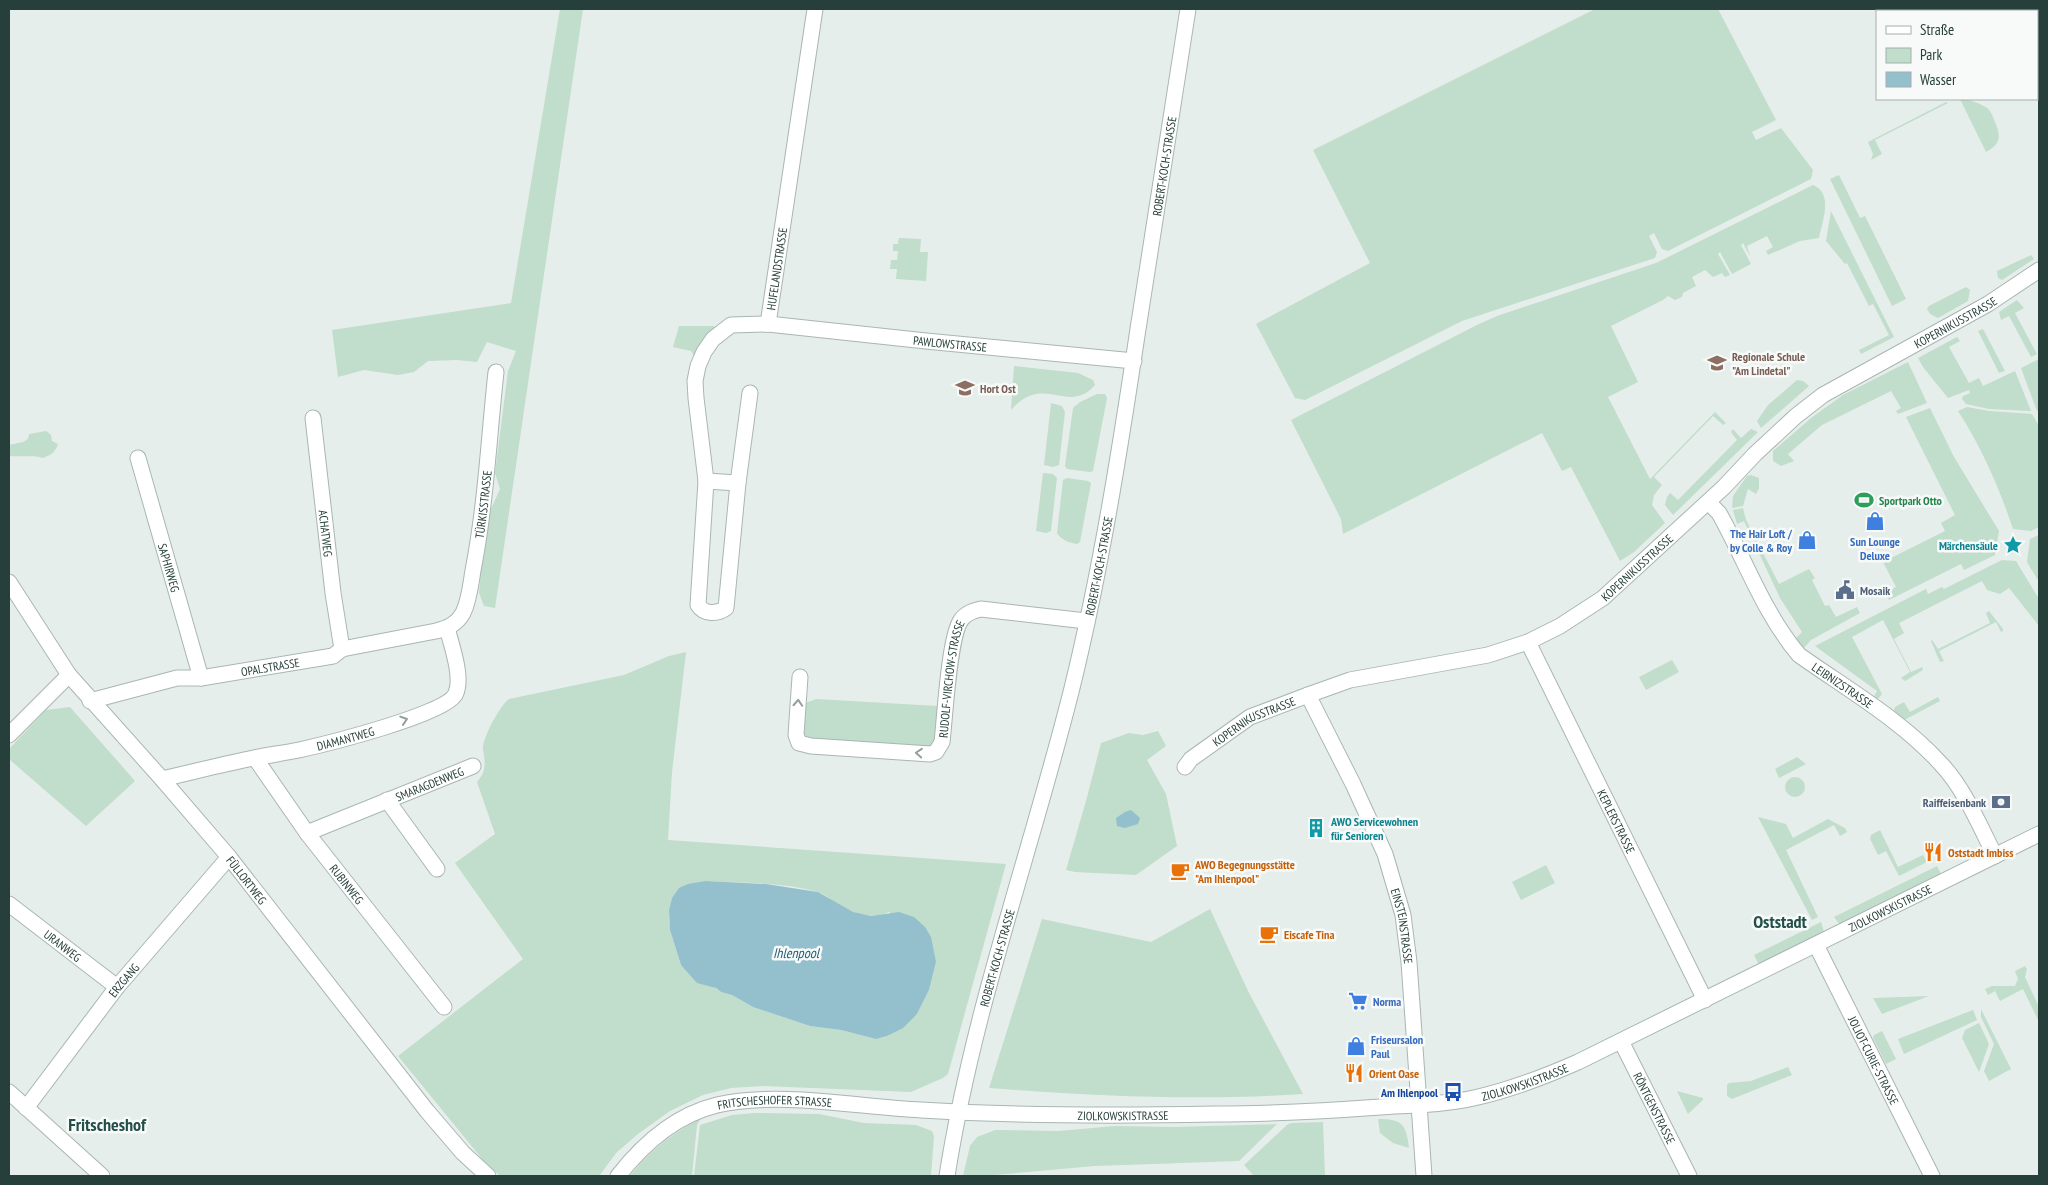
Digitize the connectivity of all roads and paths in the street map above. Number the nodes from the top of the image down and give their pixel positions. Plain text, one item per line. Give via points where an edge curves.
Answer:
1 (815, 9) edge
2 (1188, 9) edge
3 (2039, 270) edge
4 (768, 324) junction
5 (1134, 361) junction
6 (496, 372) dead end
7 (750, 392) dead end
8 (313, 418) dead end
9 (138, 458) dead end
10 (706, 480) junction
11 (738, 483) junction
12 (1708, 502) junction
13 (9, 582) edge
14 (1086, 621) junction
15 (447, 628) junction
16 (1528, 642) junction
17 (342, 649) junction
18 (69, 675) junction
19 (201, 678) junction
20 (800, 678) dead end
21 (1308, 695) junction
22 (90, 701) junction
23 (9, 735) edge
24 (255, 758) junction
25 (473, 766) dead end
26 (1185, 767) dead end
27 (162, 779) junction
28 (387, 800) junction
29 (308, 833) junction
30 (2039, 834) edge
31 (1995, 856) junction
32 (229, 857) junction
33 (437, 870) dead end
34 (9, 904) edge
35 (1816, 945) junction
36 (117, 987) junction
37 (1705, 1000) junction
38 (444, 1007) dead end
39 (1621, 1041) junction
40 (9, 1092) edge
41 (1419, 1105) junction
42 (26, 1108) junction
43 (958, 1112) junction
44 (102, 1176) edge
45 (488, 1176) edge
46 (618, 1176) edge
47 (947, 1176) edge
48 (1424, 1176) edge
49 (1689, 1176) edge
50 (1932, 1176) edge

1 - 4 street, HUFELANDSTRASSE
2 - 5 street, ROBERT-KOCH-STRASSE
3 - 12 street, KOPERNIKUSSTRASSE via 1988,304 1823,395 1755,454
4 - 5 street, PAWLOWSTRASSE
4 - 10 street, HUFELANDSTRASSE via 731,325 713,340 698,366 696,398
5 - 14 street, ROBERT-KOCH-STRASSE
6 - 15 street, TÜRKISSTRASSE via 478,546 464,612
7 - 11 street, HUFELANDSTRASSE
8 - 17 street, ACHATWEG
9 - 19 street, SAPHIRWEG
10 - 11 street
10 - 11 street, HUFELANDSTRASSE via 698,605 710,613 726,608
12 - 16 street, KOPERNIKUSSTRASSE via 1604,598
12 - 31 street, LEIBNIZSTRASSE via 1720,513 1764,604 1790,644 1799,655 1904,729 1942,764
13 - 18 street, FÜLLORTWEG
14 -> 20 street, RUDOLF-VIRCHOW-STRASSE via 981,609 966,615 953,645 942,742 940,749 930,754 799,743 796,735
14 - 43 street, ROBERT-KOCH-STRASSE via 1058,741 989,980
15 - 17 street, OPALSTRASSE
24 -> 15 street, DIAMANTWEG via 362,734 414,717 450,700 455,695 458,680
16 - 21 street, KOPERNIKUSSTRASSE via 1488,655 1350,680
16 - 37 street, KEPLERSTRASSE
17 - 19 street, OPALSTRASSE via 332,656
18 - 22 street, FÜLLORTWEG
18 - 23 street
19 - 22 street, OPALSTRASSE via 177,678
21 - 26 street, KOPERNIKUSSTRASSE via 1250,717 1191,759
21 - 41 street, EINSTEINSTRASSE via 1375,832 1393,880 1405,927
22 - 27 street, FÜLLORTWEG
24 - 27 street, DIAMANTWEG
24 - 29 street, RUBINWEG
25 - 28 street, SMARAGDENWEG
27 - 32 street, FÜLLORTWEG
28 - 29 street, SMARAGDENWEG
28 - 33 street, SMARAGDENWEG
29 - 38 street, RUBINWEG
30 - 31 street, ZIOLKOWSKISTRASSE
31 - 35 street, ZIOLKOWSKISTRASSE
32 - 36 street, ERZGANG
32 - 45 street, FÜLLORTWEG via 427,1111
34 - 36 street, URANWEG
35 - 37 street, ZIOLKOWSKISTRASSE
35 - 50 street, JOLIOT-CURIE-STRASSE
36 - 42 street, ERZGANG
37 - 39 street, ZIOLKOWSKISTRASSE
39 - 41 street, ZIOLKOWSKISTRASSE via 1529,1082 1470,1099
39 - 49 street, RÖNTGENSTRASSE
40 - 42 street
41 - 43 street, ZIOLKOWSKISTRASSE via 1291,1113
41 - 48 street, EINSTEINSTRASSE
42 - 44 street
43 - 46 street, FRITSCHESHOFER STRASSE via 769,1100 736,1102 700,1111 677,1122 642,1149
43 - 47 street, ROBERT-KOCH-STRASSE

